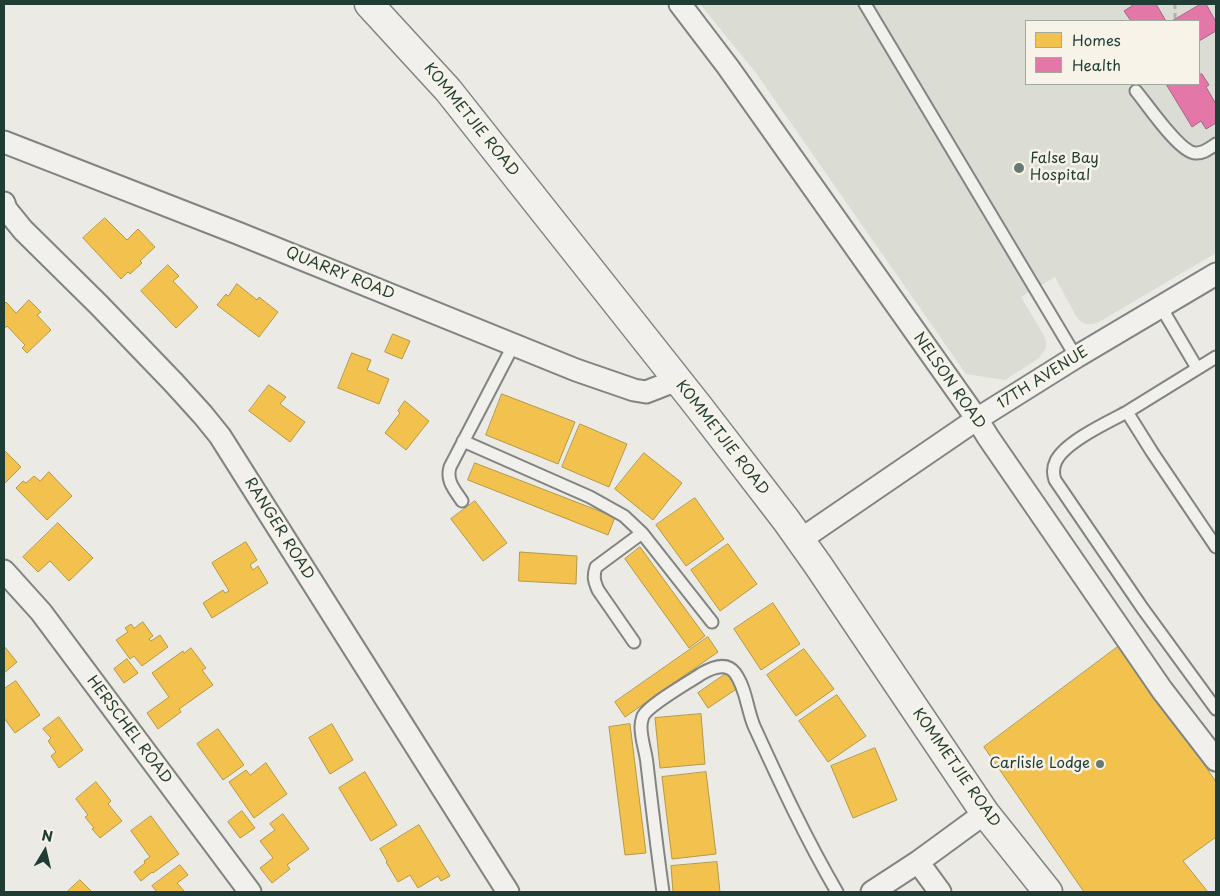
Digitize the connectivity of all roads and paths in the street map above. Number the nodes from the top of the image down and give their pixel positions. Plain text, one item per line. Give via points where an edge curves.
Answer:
1 (370, 4) edge
2 (680, 4) edge
3 (865, 4) edge
4 (1175, 4) edge
5 (1175, 20) dead end
6 (1136, 91) dead end
7 (4, 142) edge
8 (1216, 144) edge
9 (4, 203) edge
10 (1216, 274) edge
11 (1162, 307) junction
12 (514, 344) junction
13 (1076, 357) junction
14 (1216, 357) edge
15 (1197, 368) junction
16 (677, 380) junction
17 (1126, 412) junction
18 (977, 418) junction
19 (463, 441) junction
20 (462, 501) dead end
21 (642, 533) junction
22 (800, 540) junction
23 (1216, 547) edge
24 (4, 571) edge
25 (712, 622) dead end
26 (634, 642) dead end
27 (1216, 709) edge
28 (1216, 760) edge
29 (985, 813) junction
30 (918, 862) junction
31 (250, 892) edge
32 (508, 892) edge
33 (663, 892) edge
34 (837, 892) edge
35 (872, 892) edge
36 (940, 892) edge
37 (1048, 892) edge

1 - 16 main road, KOMMETJIE ROAD via 448,90
2 - 18 street, NELSON ROAD
3 - 13 lane
4 - 5 path
6 - 8 lane via 1185,150 1196,154
7 - 12 street, QUARRY ROAD
9 - 32 street, RANGER ROAD via 23,230 174,383 220,436
10 - 11 street, 17TH AVENUE
11 - 13 street, 17TH AVENUE
11 - 15 lane
12 - 16 street, QUARRY ROAD via 634,390 646,392
12 - 19 lane
13 - 18 street, 17TH AVENUE
14 - 15 lane
15 - 17 lane
16 - 22 main road, KOMMETJIE ROAD
17 - 23 lane
17 - 27 lane via 1062,452 1056,460 1054,475 1060,489 1143,609
18 - 22 street, 17TH AVENUE
18 - 28 street, NELSON ROAD via 1162,690
19 - 20 lane via 448,473 451,486
19 - 21 lane via 614,509
21 - 25 lane
21 - 26 lane via 596,568 594,574 598,590
22 - 29 main road, KOMMETJIE ROAD
24 - 31 street, HERSCHEL ROAD via 40,612
29 - 30 street
29 - 37 main road, KOMMETJIE ROAD
30 - 35 street
30 - 36 street
33 - 34 lane via 642,718 661,700 705,672 721,666 730,668 736,675 776,775

